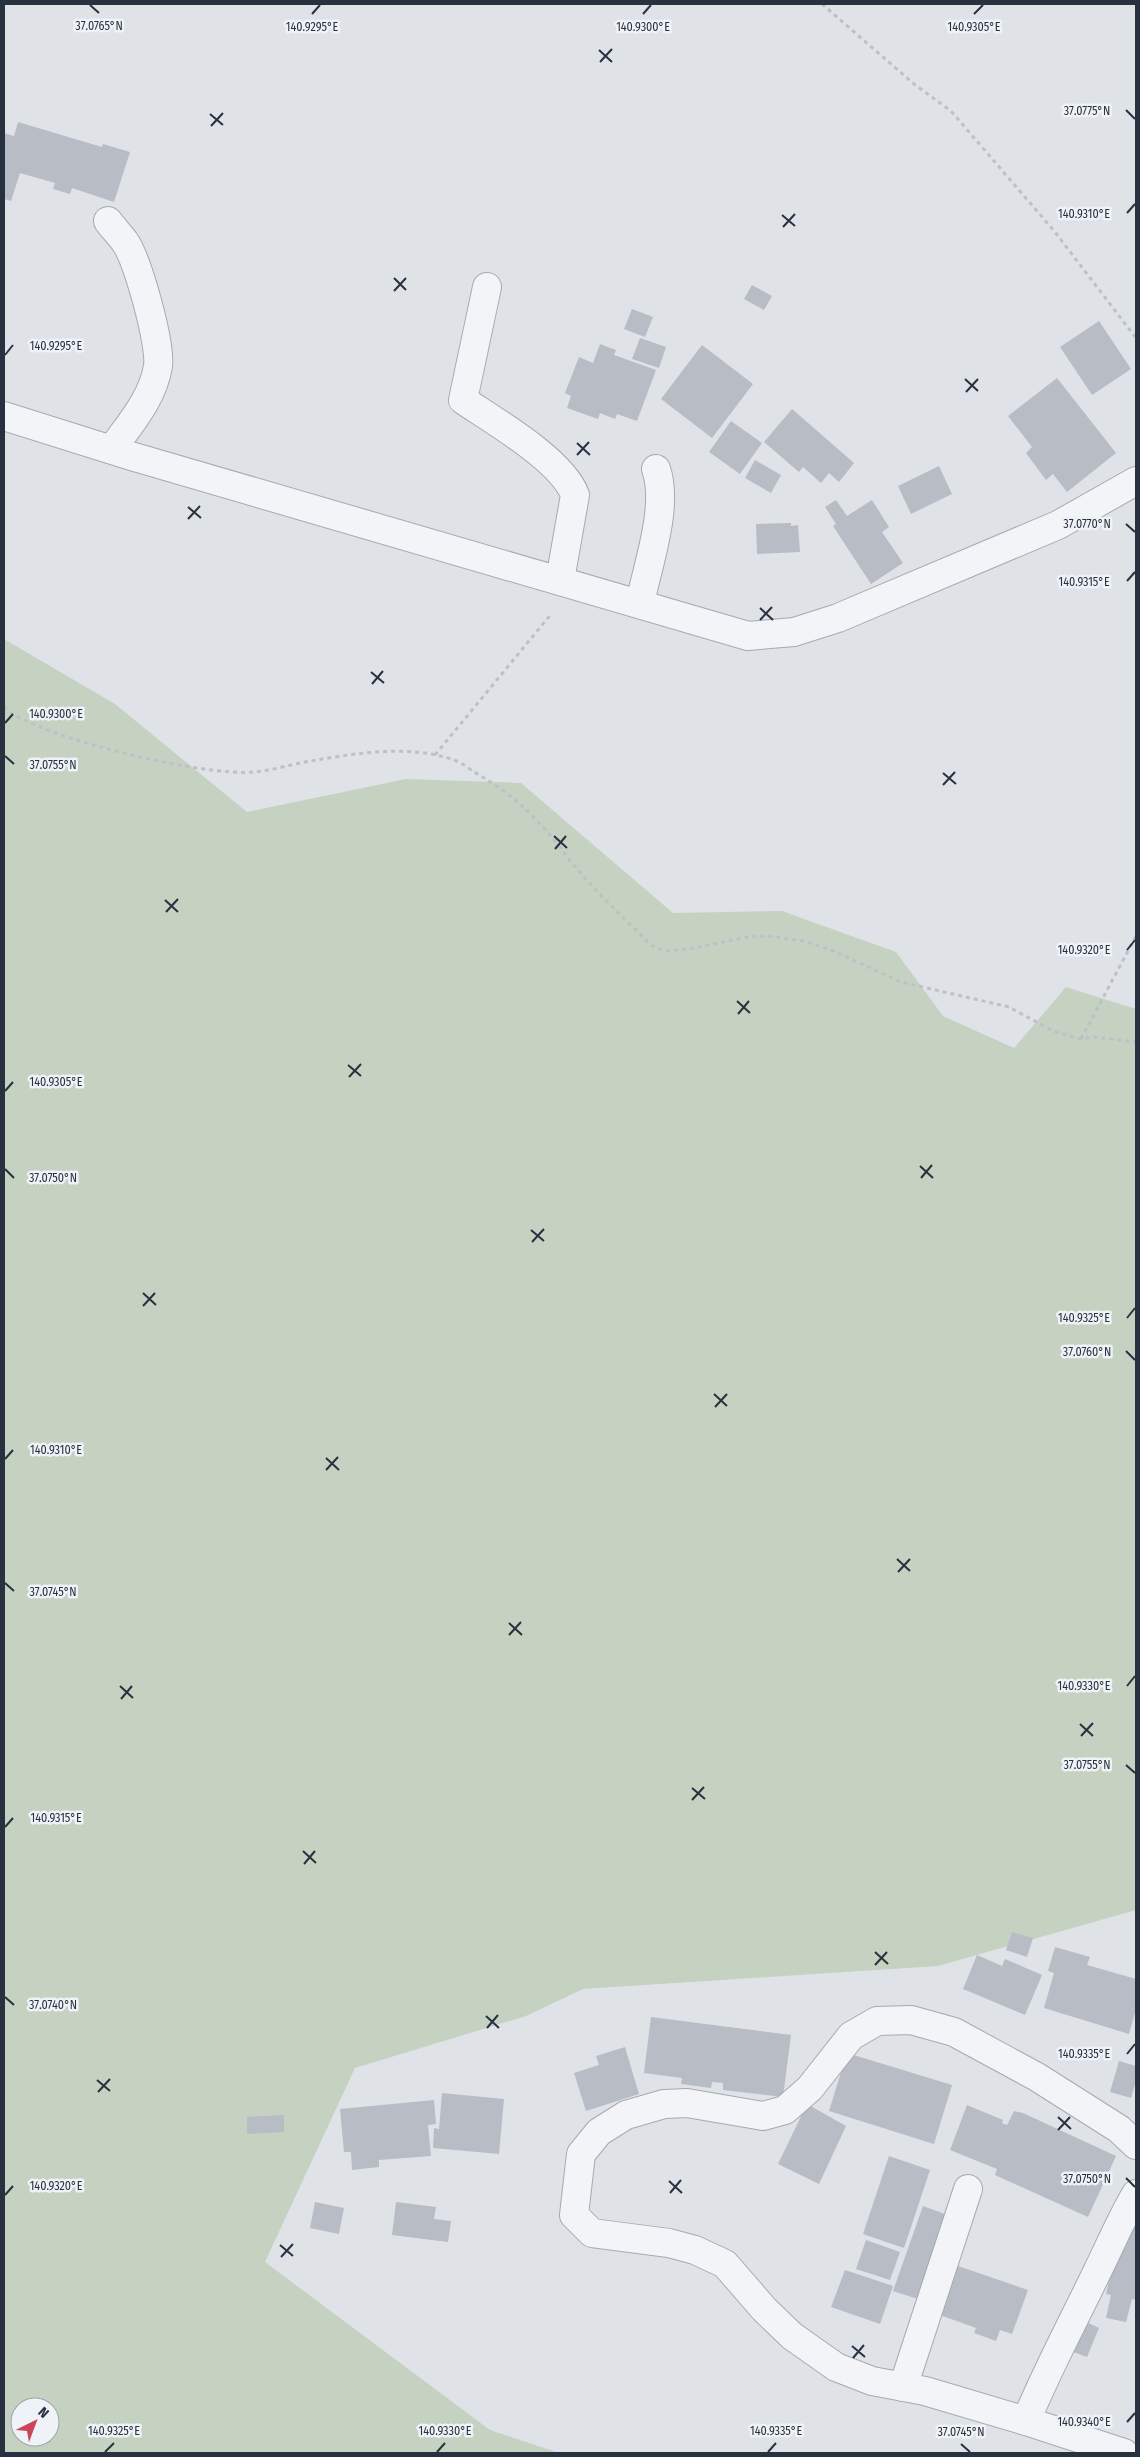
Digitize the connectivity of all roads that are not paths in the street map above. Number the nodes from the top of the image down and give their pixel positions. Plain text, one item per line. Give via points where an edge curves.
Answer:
1 (108, 221) dead end
2 (487, 287) dead end
3 (4, 416) edge
4 (112, 449) junction
5 (656, 468) dead end
6 (1136, 481) edge
7 (568, 582) junction
8 (640, 603) junction
9 (1136, 2145) edge
10 (968, 2189) dead end
11 (1136, 2194) edge
12 (904, 2387) junction
13 (1026, 2421) junction
14 (1124, 2453) edge

1 - 4 street via 126,242 135,264 151,315 158,365 146,402
2 - 7 street via 463,400 526,443 560,471 571,485 575,495
3 - 4 street
4 - 7 street
5 - 8 street via 662,501
6 - 8 street via 1058,525 838,618 794,632 748,636
7 - 8 street
9 - 12 street via 1119,2129 1037,2077 954,2032 912,2020 877,2021 850,2036 810,2088 785,2110 764,2116 687,2104 664,2104 626,2115 598,2132 582,2154 574,2215 592,2234 669,2243 695,2250 725,2264 792,2336 829,2362 872,2381
10 - 12 street
11 - 13 street via 1058,2347
12 - 13 street
13 - 14 street

